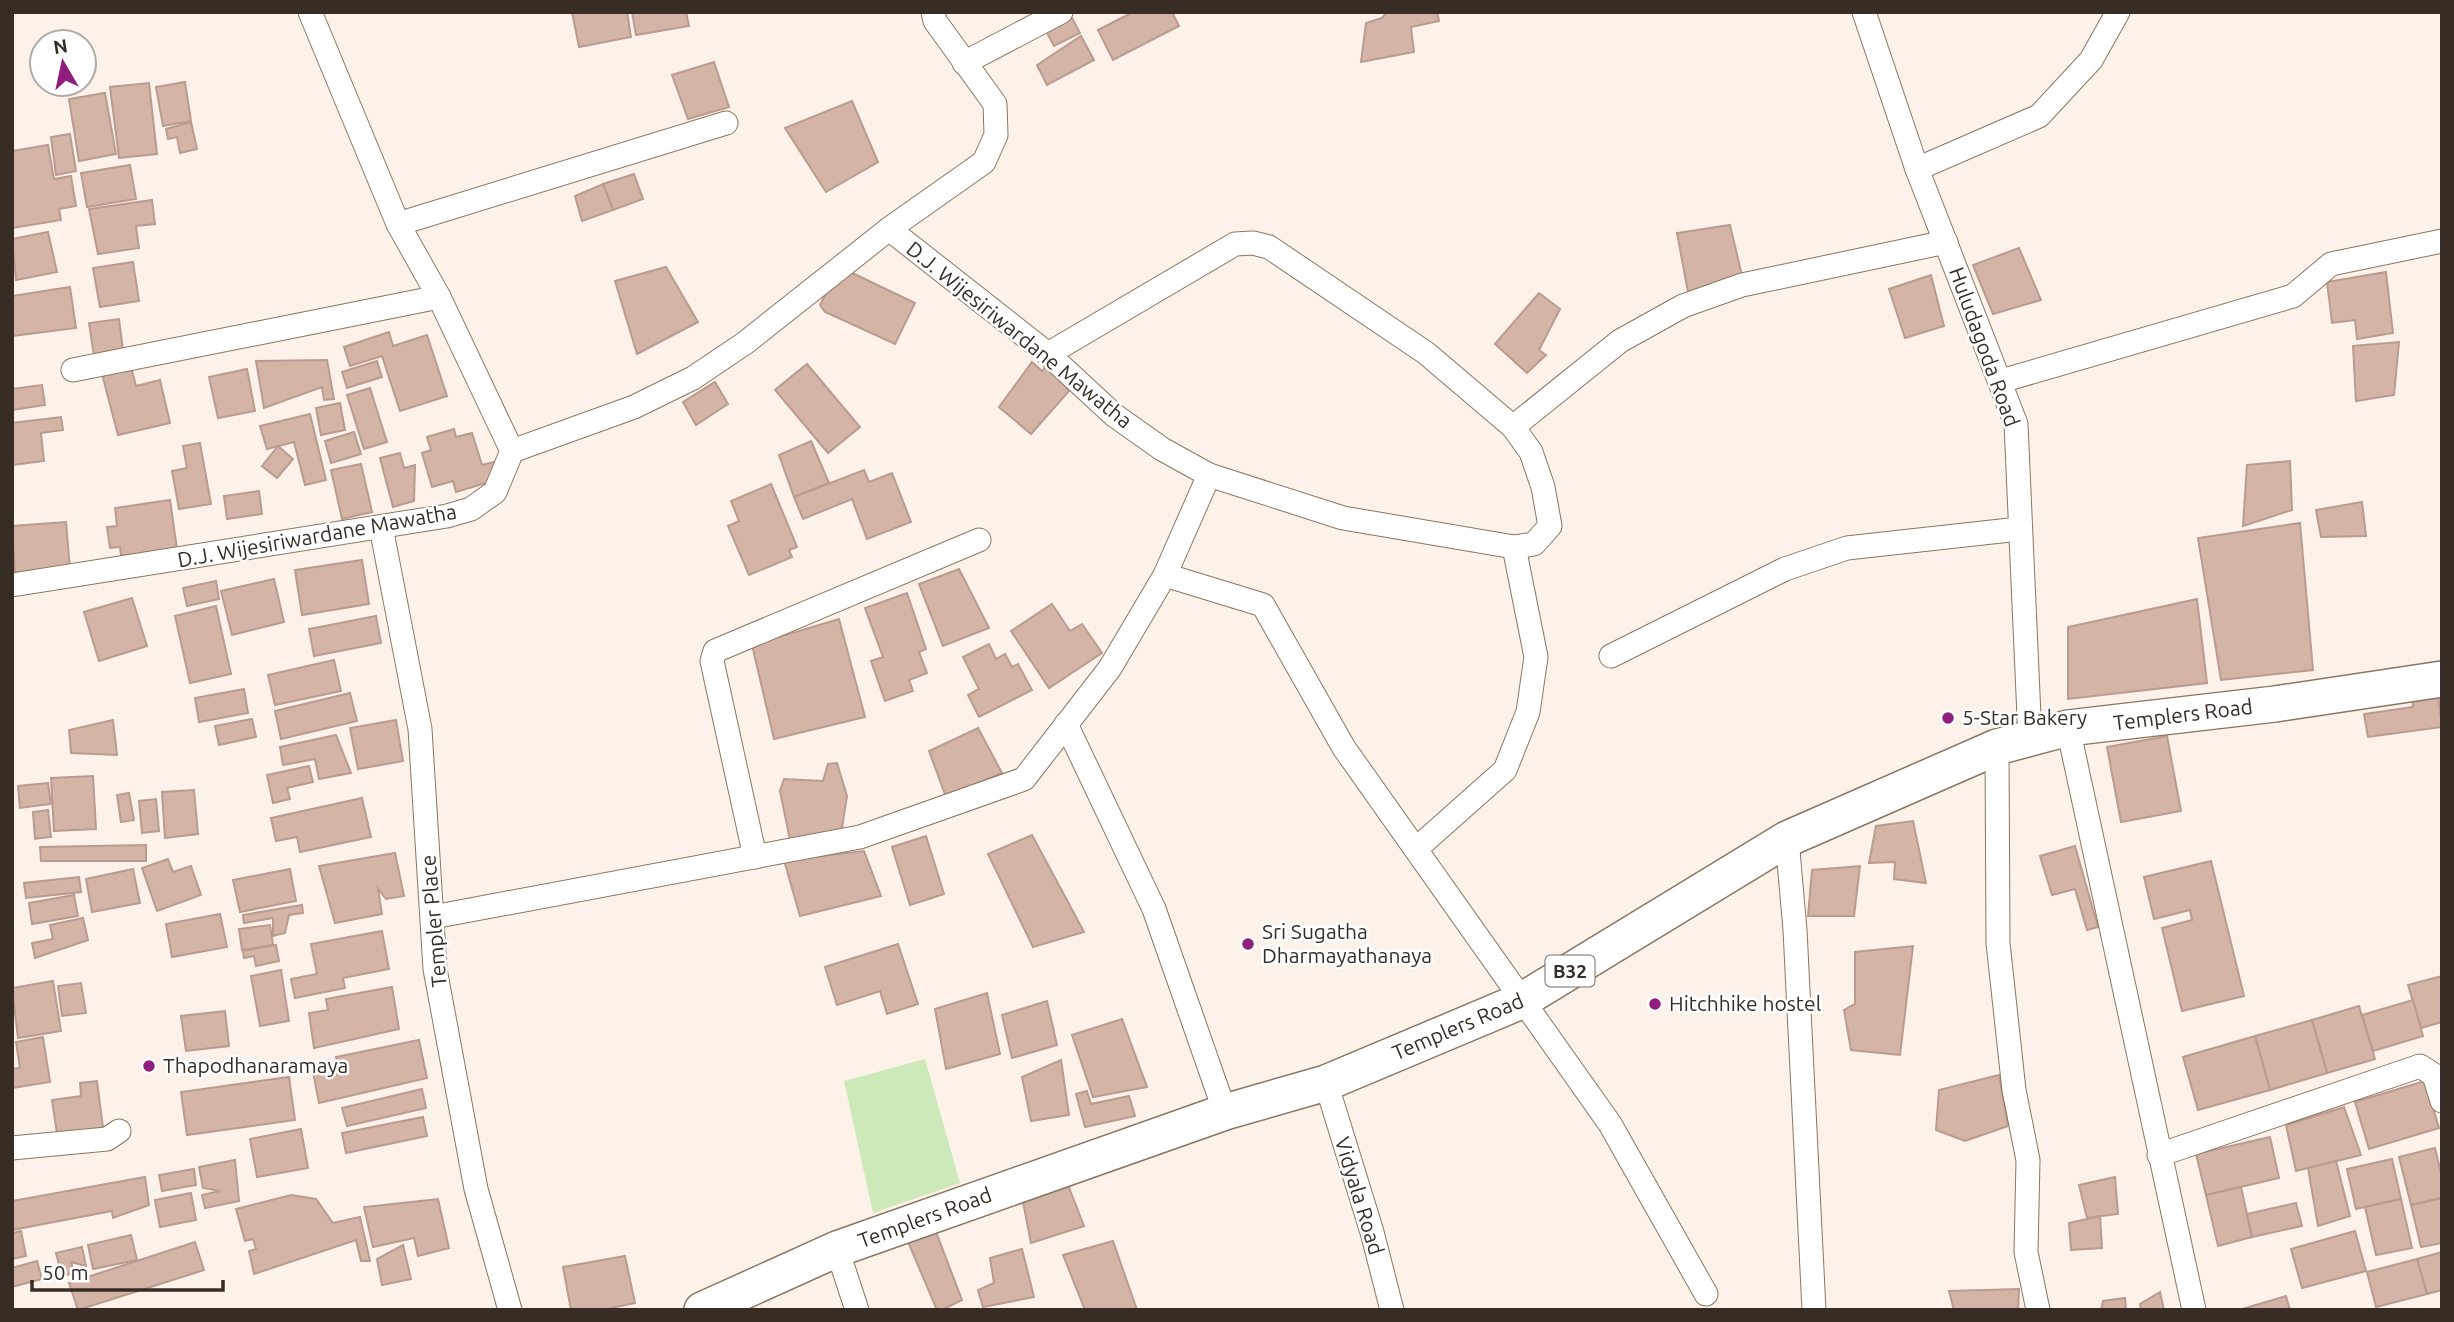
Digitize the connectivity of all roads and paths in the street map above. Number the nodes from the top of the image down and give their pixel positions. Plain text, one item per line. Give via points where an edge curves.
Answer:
1 (310, 12) edge
2 (933, 12) edge
3 (1061, 12) edge
4 (1864, 12) edge
5 (2118, 12) edge
6 (964, 63) junction
7 (726, 123) dead end
8 (1917, 169) junction
9 (398, 224) junction
10 (889, 229) junction
11 (2442, 241) edge
12 (1946, 243) junction
13 (439, 297) junction
14 (1048, 354) junction
15 (73, 370) dead end
16 (2001, 381) junction
17 (1513, 427) junction
18 (512, 451) junction
19 (1209, 475) junction
20 (381, 527) junction
21 (2019, 529) junction
22 (979, 540) dead end
23 (1514, 547) junction
24 (1165, 575) junction
25 (12, 585) edge
26 (1611, 656) dead end
27 (2442, 679) edge
28 (1066, 724) junction
29 (2068, 729) junction
30 (2030, 739) junction
31 (1997, 747) junction
32 (1787, 839) junction
33 (1416, 849) junction
34 (755, 857) junction
35 (433, 918) junction
36 (1521, 1001) junction
37 (1326, 1083) junction
38 (2442, 1101) edge
39 (1224, 1112) junction
40 (119, 1130) dead end
41 (12, 1148) edge
42 (2159, 1155) junction
43 (838, 1249) junction
44 (1706, 1294) dead end
45 (510, 1310) edge
46 (702, 1310) edge
47 (857, 1310) edge
48 (1392, 1310) edge
49 (1814, 1310) edge
50 (2038, 1310) edge
51 (2194, 1310) edge

1 - 9 street
2 - 6 street
3 - 6 street
4 - 8 street, Huludagoda Road
5 - 8 street via 2091,60 2039,116
6 - 10 street via 995,104 996,135 984,162
7 - 9 street
8 - 12 street, Huludagoda Road
9 - 13 street
10 - 14 street, D.J. Wijesiriwardane Mawatha
10 - 18 street, D.J. Wijesiriwardane Mawatha via 746,343 693,378 634,407
11 - 16 street via 2331,264 2293,296
12 - 16 street, Huludagoda Road
12 - 17 street via 1742,285 1682,306 1619,341
13 - 15 street
13 - 18 street
14 - 17 street via 1235,244 1254,243 1269,247 1426,353
14 - 19 street, D.J. Wijesiriwardane Mawatha via 1114,415
16 - 21 street, Huludagoda Road via 2016,424
17 - 23 street via 1531,452 1550,526 1534,544
18 - 20 street, D.J. Wijesiriwardane Mawatha via 495,492 471,509
19 - 23 street, D.J. Wijesiriwardane Mawatha via 1343,517
19 - 24 street
20 - 25 street, D.J. Wijesiriwardane Mawatha
20 - 35 street, Templer Place via 420,729
21 - 26 street via 1847,548 1785,569
21 - 30 street, Huludagoda Road
22 - 34 street via 715,651 712,661
23 - 33 street via 1536,657 1528,712 1504,770
24 - 28 street via 1110,668
24 - 33 street via 1263,605 1344,748
27 - 29 main road, Templers Road / B32
28 - 34 street via 1024,779 860,837
28 - 39 street via 1154,909
29 - 30 main road, Templers Road / B32
29 - 42 street
30 - 31 main road, Templers Road / B32
31 - 32 main road, Templers Road / B32
31 - 50 street via 1998,943 2014,1090 2028,1160 2026,1252
32 - 36 main road, Templers Road / B32
32 - 49 street
33 - 36 street
34 - 35 street
35 - 45 street, Templer Place via 435,969 476,1189
36 - 37 main road, Templers Road / B32
36 - 44 street via 1611,1124
37 - 39 main road, Templers Road / B32
37 - 48 street, Vidyala Road
38 - 42 street via 2434,1075 2420,1066
39 - 43 main road, Templers Road / B32
40 - 41 street via 107,1139
42 - 51 street
43 - 46 main road, Templers Road / B32
43 - 47 street

